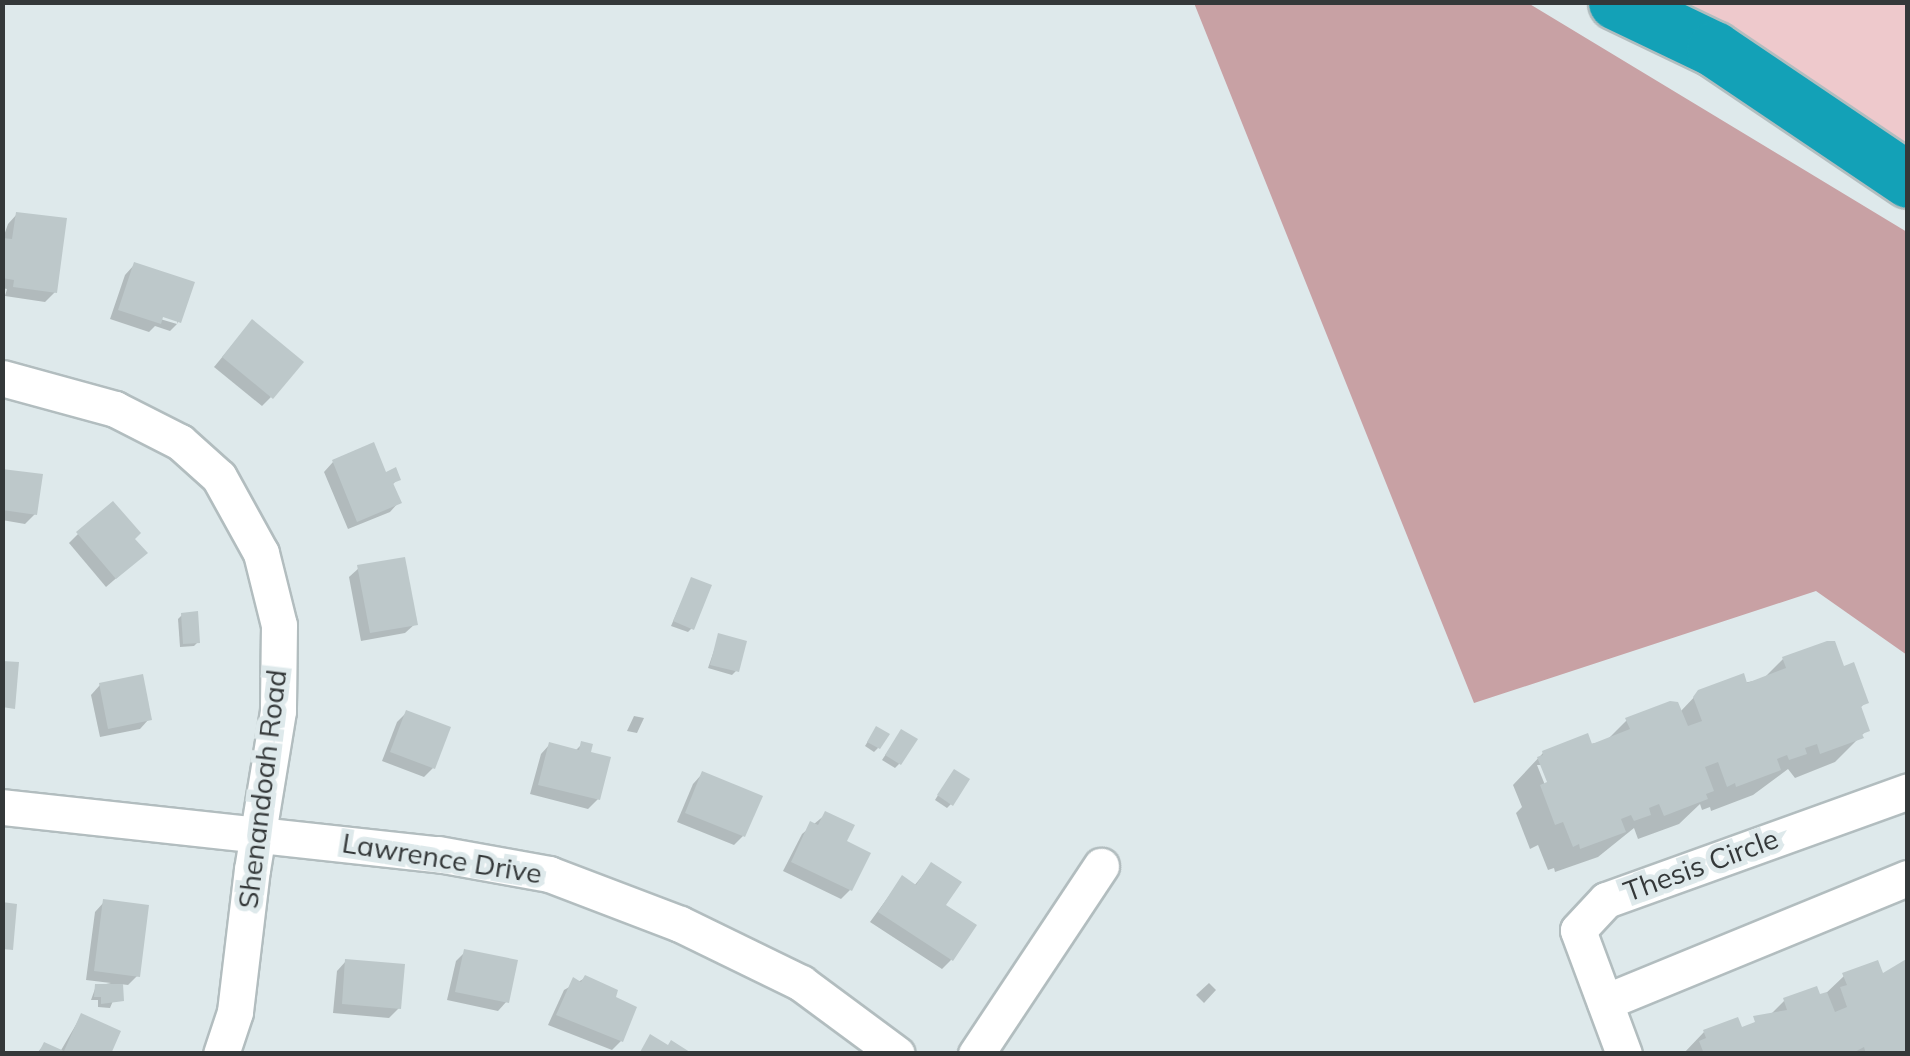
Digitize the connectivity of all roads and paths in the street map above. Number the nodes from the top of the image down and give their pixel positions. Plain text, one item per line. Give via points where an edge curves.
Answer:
1 (1616, 2) edge
2 (1908, 180) edge
3 (2, 378) edge
4 (1908, 791) edge
5 (2, 807) edge
6 (258, 833) junction
7 (1101, 866) dead end
8 (1908, 878) edge
9 (1605, 1002) junction
10 (221, 1054) edge
11 (897, 1054) edge
12 (976, 1054) edge
13 (1624, 1054) edge

1 - 2 highway via 1714,49
3 - 6 street, Shenandoah Road via 116,409 180,442 219,477 261,553 279,624 278,711
4 - 9 street, Thesis Circle via 1606,900 1578,930
5 - 6 street, Lawrence Drive
6 - 10 street, Shenandoah Road via 236,1012
6 - 11 street, Lawrence Drive via 548,874 680,924 801,983
7 - 12 street
8 - 9 street
9 - 13 street, Thesis Circle

